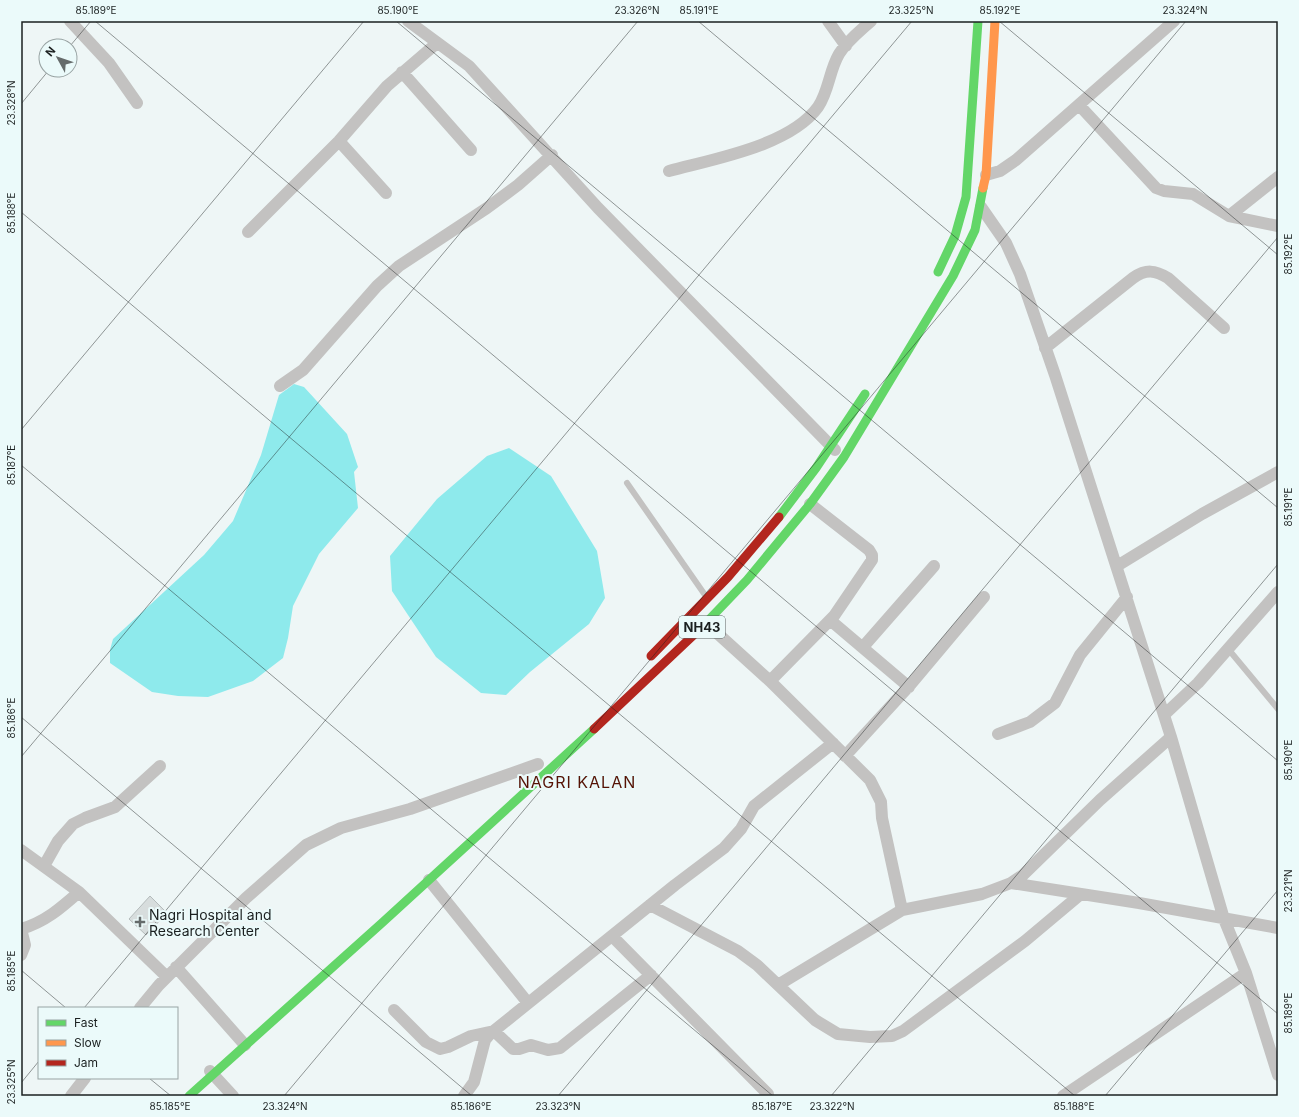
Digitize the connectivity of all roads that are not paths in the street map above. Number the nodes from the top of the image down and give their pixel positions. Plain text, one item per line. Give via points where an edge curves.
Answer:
1 (70, 21) edge
2 (408, 21) edge
3 (828, 21) edge
4 (871, 21) edge
5 (978, 21) edge
6 (995, 21) edge
7 (1174, 21) edge
8 (437, 43) junction
9 (846, 46) junction
10 (402, 72) junction
11 (137, 103) dead end
12 (1079, 105) junction
13 (339, 141) junction
14 (471, 150) dead end
15 (552, 155) junction
16 (670, 171) dead end
17 (986, 176) junction
18 (1278, 177) edge
19 (386, 193) dead end
20 (981, 207) junction
21 (1229, 216) junction
22 (1278, 226) edge
23 (248, 232) dead end
24 (934, 278) dead end
25 (1224, 328) dead end
26 (1046, 348) junction
27 (870, 385) dead end
28 (280, 386) dead end
29 (831, 448) junction
30 (844, 457) junction
31 (1278, 472) edge
32 (627, 483) dead end
33 (810, 504) junction
34 (934, 566) dead end
35 (1117, 566) junction
36 (1278, 592) edge
37 (984, 597) dead end
38 (708, 598) junction
39 (1127, 598) junction
40 (830, 620) junction
41 (706, 623) junction
42 (863, 647) junction
43 (1229, 650) junction
44 (645, 662) dead end
45 (770, 681) junction
46 (909, 687) junction
47 (1278, 709) edge
48 (1164, 715) junction
49 (998, 734) dead end
50 (1171, 737) junction
51 (833, 743) junction
52 (845, 756) junction
53 (541, 761) joint
54 (160, 766) dead end
55 (521, 780) dead end
56 (21, 850) edge
57 (44, 866) junction
58 (429, 880) junction
59 (1011, 883) junction
60 (79, 892) junction
61 (1081, 894) junction
62 (650, 905) junction
63 (902, 910) junction
64 (1224, 919) junction
65 (1278, 928) edge
66 (21, 929) edge
67 (612, 936) junction
68 (21, 955) edge
69 (176, 968) junction
70 (1246, 973) junction
71 (651, 975) junction
72 (167, 977) junction
73 (778, 985) junction
74 (528, 1004) junction
75 (141, 1007) edge
76 (394, 1010) dead end
77 (494, 1031) junction
78 (240, 1040) junction
79 (206, 1070) junction
80 (1278, 1075) edge
81 (84, 1079) edge
82 (185, 1094) edge
83 (768, 1094) dead end
84 (71, 1096) edge
85 (233, 1096) edge
86 (464, 1096) edge
87 (1063, 1096) edge

1 - 11 street via 109,63
2 - 8 street
3 - 9 street
4 - 9 street
5 - 24 highway via 966,197 962,218 950,251
6 - 17 highway, NH43
7 - 12 street
8 - 10 street
8 - 15 street via 469,66
9 - 16 street via 839,54 817,108 783,135 755,147
10 - 13 street
10 - 14 street
12 - 17 street via 1016,160 1000,171
12 - 21 street via 1156,188 1193,194
13 - 19 street
13 - 23 street
15 - 28 street via 487,208 399,266 377,286 303,370
15 - 29 street via 598,208
17 - 20 highway, NH43
18 - 21 street
20 - 26 street via 1006,243 1020,274
20 - 30 highway, NH43 via 975,230 953,276
21 - 22 street
25 - 26 street via 1168,278 1158,272 1147,271 1133,278
26 - 35 street
27 - 29 highway, NH43
29 - 30 street
29 - 38 highway, NH43 via 799,493
30 - 33 highway, NH43
31 - 35 street via 1202,514
32 - 38 lane
33 - 40 street via 872,555 872,560 862,577
33 - 41 highway, NH43 via 747,580
34 - 42 street
35 - 39 street
36 - 43 street
37 - 46 street
38 - 44 highway, NH43
39 - 48 street
39 - 49 street via 1080,655 1055,703 1030,722
40 - 42 street
40 - 45 street
41 - 45 street
41 - 58 highway, NH43
42 - 46 street
43 - 47 lane
43 - 48 street
45 - 51 street
46 - 52 street
48 - 50 street
50 - 59 street via 1100,800 1023,875
50 - 64 street
51 - 52 street
51 - 62 street via 754,806 741,829 724,848
52 - 63 street via 870,780 881,802 882,818
53 - 55 highway
53 - 69 street via 410,809 341,828 306,845
54 - 57 street via 115,807 84,818 69,827
56 - 57 street
57 - 60 street
58 - 74 street
58 - 78 highway, NH43
59 - 61 street
59 - 63 street via 982,894
60 - 66 street via 55,914
60 - 72 street
61 - 64 street
61 - 73 street via 1013,950 903,1031 892,1036 870,1038 838,1034 815,1020
62 - 67 street
62 - 73 street via 738,951 757,964
63 - 73 street
64 - 65 street
64 - 70 street
66 - 68 street via 25,945
67 - 71 street
67 - 74 street
69 - 72 street
69 - 78 street
70 - 80 street
70 - 87 street
71 - 77 street via 560,1048 548,1050 531,1045 513,1049
71 - 83 street
72 - 75 street
74 - 77 street
76 - 77 street via 426,1042 440,1049 448,1048 471,1036
77 - 86 street via 485,1040 474,1082
78 - 79 highway, NH43
79 - 82 highway, NH43
79 - 82 highway, NH43
79 - 85 street
81 - 84 street

